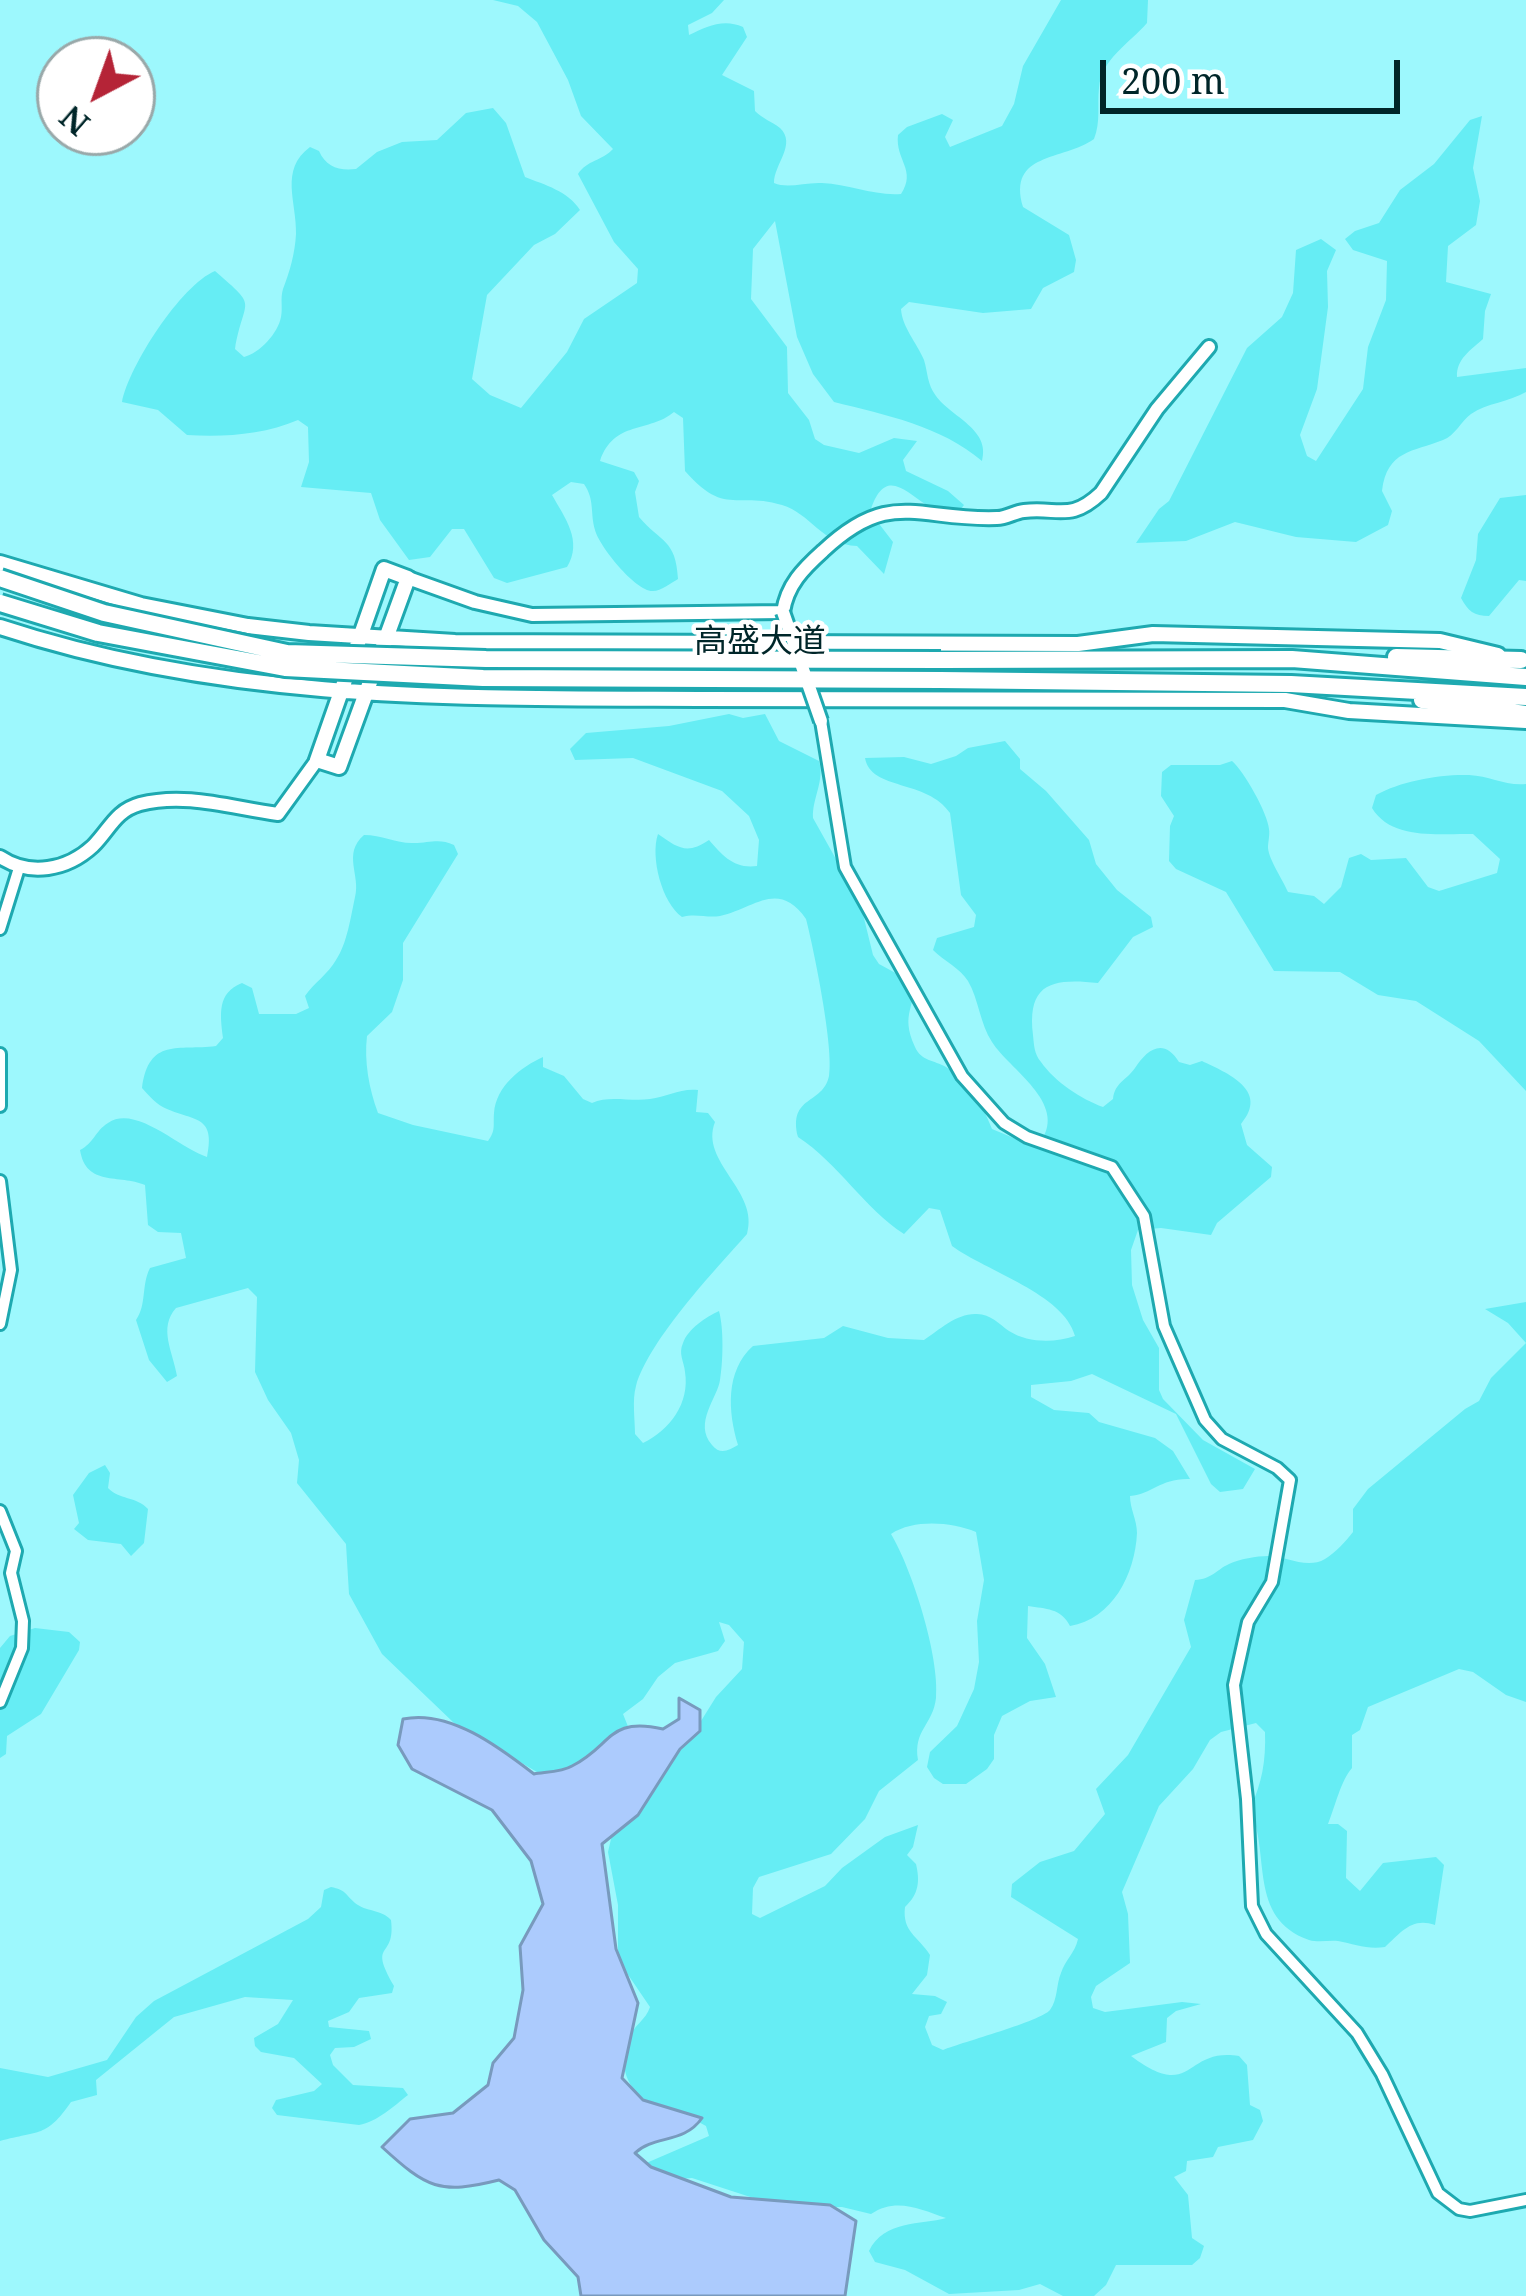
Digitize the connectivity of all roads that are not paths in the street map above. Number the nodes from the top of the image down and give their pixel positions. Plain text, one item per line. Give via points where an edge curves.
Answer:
1 (1210, 347) dead end
2 (0, 563) edge
3 (0, 578) edge
4 (408, 578) junction
5 (0, 603) edge
6 (783, 612) junction
7 (0, 627) edge
8 (361, 634) junction
9 (387, 636) junction
10 (1524, 666) edge
11 (1291, 684) junction
12 (341, 691) junction
13 (366, 692) junction
14 (1526, 697) edge
15 (1526, 717) edge
16 (821, 722) joint
17 (317, 760) junction
18 (0, 857) edge
19 (19, 868) junction
20 (0, 929) edge
21 (0, 1054) edge
22 (0, 1106) edge
23 (0, 1181) edge
24 (0, 1324) edge
25 (0, 1510) edge
26 (0, 1702) edge
27 (1526, 2200) edge

1 - 6 street via 1090,504 1069,514 1022,510 1003,518 879,512 844,531 800,572
2 - 8 main road, 高盛大道 via 197,617
3 - 10 highway, 高盛大道, bridge via 104,613 287,653 1433,656
4 - 6 street via 532,616
4 - 8 main road via 384,569
4 - 9 main road
5 - 11 highway, 高盛大道, bridge via 98,634 284,668 483,678
6 - 16 street, bridge
7 - 12 main road, 高盛大道 via 152,668
8 - 9 main road, 高盛大道
8 - 12 main road
9 - 10 main road, 高盛大道 via 1440,641
9 - 13 main road
11 - 14 highway, 高盛大道
11 - 15 highway
12 - 13 main road, 高盛大道
12 - 17 main road
13 - 15 main road, 高盛大道 via 1285,700 1348,711
13 - 17 main road via 340,767
16 - 27 street via 845,867 962,1076 1027,1137 1112,1167 1144,1216 1164,1326 1205,1420 1290,1480 1272,1582 1248,1622 1234,1685 1257,1920 1357,2033 1438,2193 1470,2210
17 - 19 street via 278,814 180,798 142,803 122,810 72,860
18 - 19 street
19 - 20 street
21 - 22 street
23 - 24 street via 11,1270
25 - 26 street via 16,1551 10,1574 23,1621 22,1648

